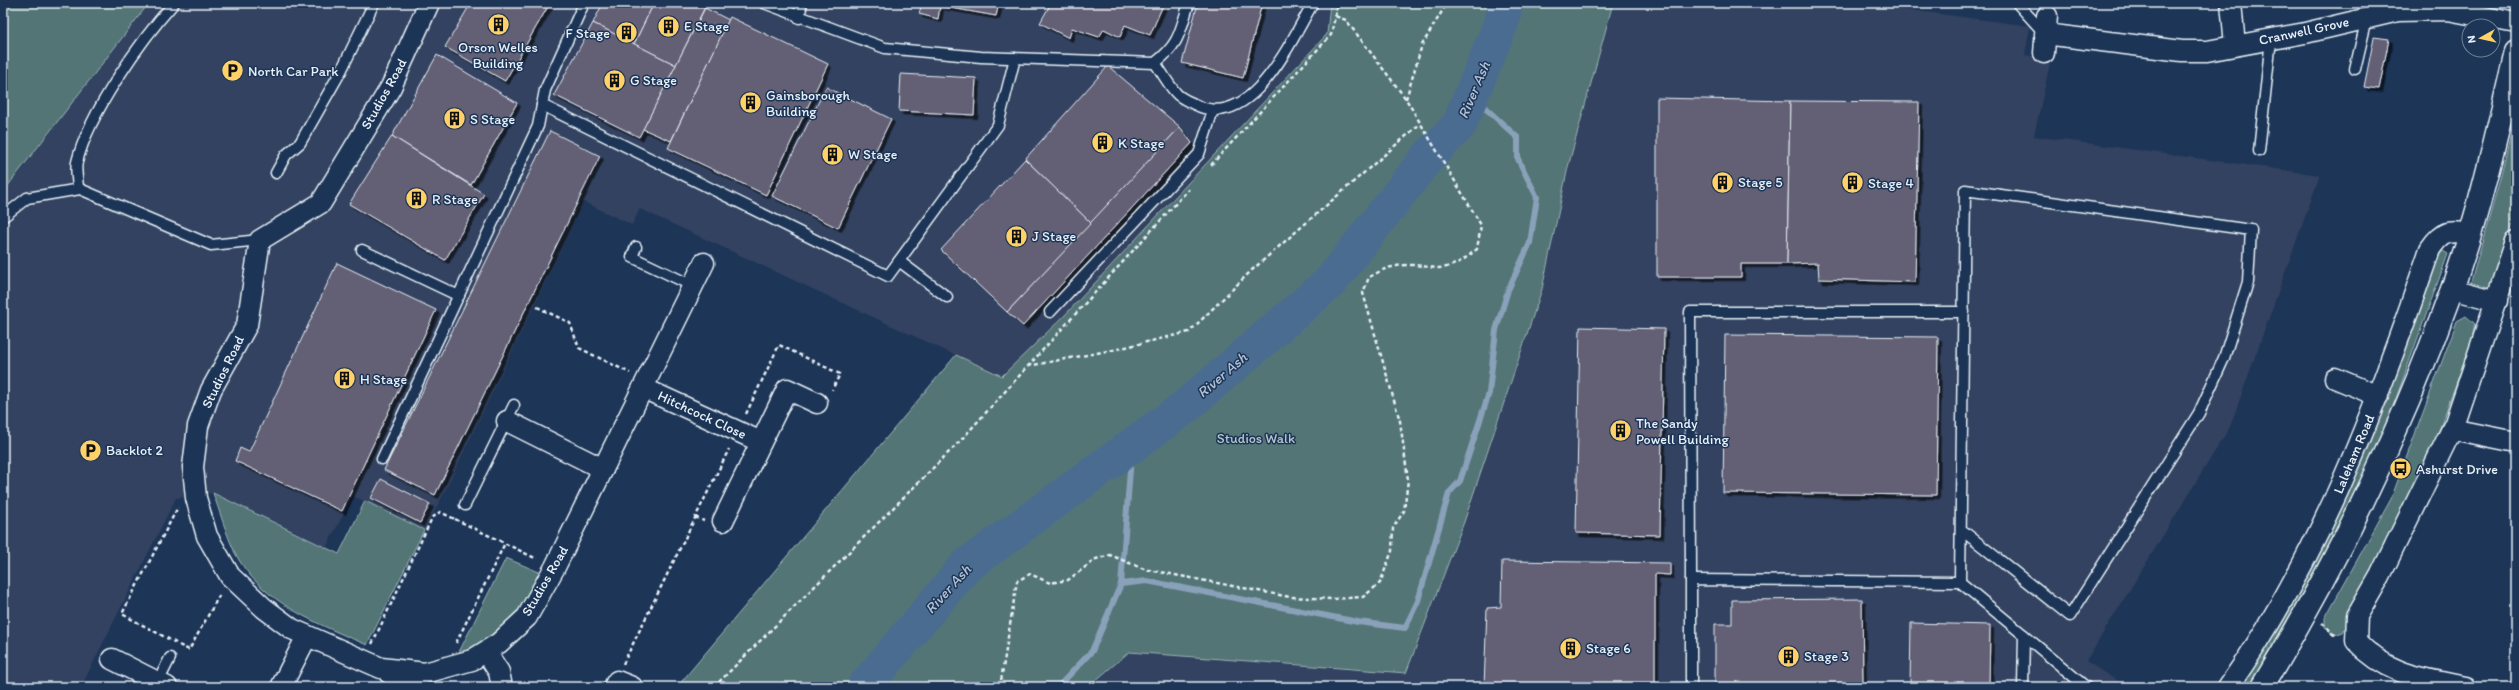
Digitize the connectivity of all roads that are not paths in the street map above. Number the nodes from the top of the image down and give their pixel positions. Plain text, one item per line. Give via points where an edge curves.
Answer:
1 (174, 3) edge
2 (374, 3) edge
3 (429, 3) edge
4 (584, 3) edge
5 (764, 3) edge
6 (802, 3) edge
7 (1189, 3) edge
8 (1313, 3) edge
9 (2017, 3) edge
10 (2231, 3) edge
11 (2387, 8) edge
12 (799, 18) junction
13 (2367, 18) junction
14 (2516, 23) edge
15 (2045, 34) joint
16 (2271, 39) junction
17 (2235, 45) junction
18 (2516, 52) edge
19 (1015, 58) junction
20 (1155, 63) junction
21 (2355, 69) dead end
22 (542, 105) junction
23 (1212, 110) junction
24 (2258, 151) dead end
25 (276, 173) dead end
26 (78, 189) junction
27 (3, 217) edge
28 (2470, 234) junction
29 (260, 240) junction
30 (2516, 241) edge
31 (636, 247) dead end
32 (362, 250) dead end
33 (899, 261) junction
34 (704, 263) dead end
35 (693, 286) junction
36 (2452, 289) junction
37 (459, 296) junction
38 (947, 297) dead end
39 (2497, 301) junction
40 (1050, 312) dead end
41 (1964, 312) junction
42 (2335, 378) dead end
43 (645, 384) junction
44 (2378, 396) junction
45 (817, 402) dead end
46 (511, 413) joint
47 (2452, 428) junction
48 (761, 442) junction
49 (2516, 442) edge
50 (382, 459) dead end
51 (603, 469) junction
52 (465, 506) road end
53 (723, 522) dead end
54 (1963, 531) junction
55 (1691, 580) junction
56 (1960, 582) junction
57 (2024, 635) junction
58 (307, 636) junction
59 (486, 652) junction
60 (170, 658) road end
61 (112, 659) dead end
62 (372, 665) junction
63 (163, 685) edge
64 (282, 687) edge
65 (417, 687) edge
66 (502, 687) edge
67 (614, 687) edge
68 (632, 687) edge
69 (1690, 687) edge
70 (2023, 687) edge
71 (2086, 687) edge
72 (2228, 687) edge
73 (2262, 687) edge
74 (2466, 687) edge

1 - 26 lane via 151,30 91,127 77,163
2 - 25 lane via 341,71 300,143 286,155
3 - 29 street, Studios Road via 391,87 321,203
4 - 22 lane via 544,90
5 - 12 lane
6 - 12 lane
7 - 20 lane via 1180,33 1171,51
8 - 23 lane via 1274,71 1256,93 1225,109
9 - 15 lane
10 - 17 street
11 - 13 street, Cranwell Grove
11 - 14 street, Cranwell Grove via 2398,11 2448,10
12 - 19 lane via 885,48
13 - 16 street, Cranwell Grove
13 - 21 lane
15 - 17 street, Cranwell Grove via 2182,52 2207,51
16 - 17 street, Cranwell Grove
16 - 24 lane
18 - 28 main road, Laleham Road
19 - 20 lane
19 - 33 lane via 998,125
20 - 23 lane via 1176,94 1200,107
22 - 33 lane via 888,276
22 - 37 lane via 538,126
23 - 40 lane via 1199,154
26 - 27 lane via 27,198
26 - 29 lane via 210,244
28 - 36 main road, Laleham Road
28 - 44 street, Laleham Road via 2453,231 2439,236 2430,250
29 - 58 street, Studios Road via 247,325 211,390 198,426 193,467 196,498 207,536 230,576 264,608 292,629
30 - 39 street
31 - 35 lane via 632,257
32 - 37 lane
33 - 38 lane
34 - 35 street, Studios Road
35 - 43 street, Studios Road
36 - 39 street
36 - 73 main road, Laleham Road via 2385,458 2309,610
37 - 50 lane
39 - 47 street
41 - 54 lane
41 - 54 lane via 1965,190 2251,230 2248,282 2224,358 2199,414 2070,616
41 - 55 lane via 1690,312
42 - 44 street
43 - 48 street, Hitchcock Close
43 - 51 street, Studios Road
44 - 72 street, Laleham Road via 2330,510 2268,628
45 - 48 street, Hitchcock Close via 787,389
46 - 51 street
46 - 52 lane
47 - 49 street
47 - 74 street via 2380,576 2357,616 2356,641 2379,663 2413,676
48 - 53 street, Hitchcock Close
51 - 59 street, Studios Road via 555,567 527,617 500,643
54 - 56 lane
55 - 56 lane
55 - 69 lane
56 - 57 lane
57 - 70 lane
57 - 71 lane
58 - 62 street, Studios Road
58 - 64 street
59 - 62 street, Studios Road via 472,660 425,673
59 - 66 street via 499,672
60 - 63 lane
61 - 63 street
62 - 65 street
67 - 68 street via 617,681

